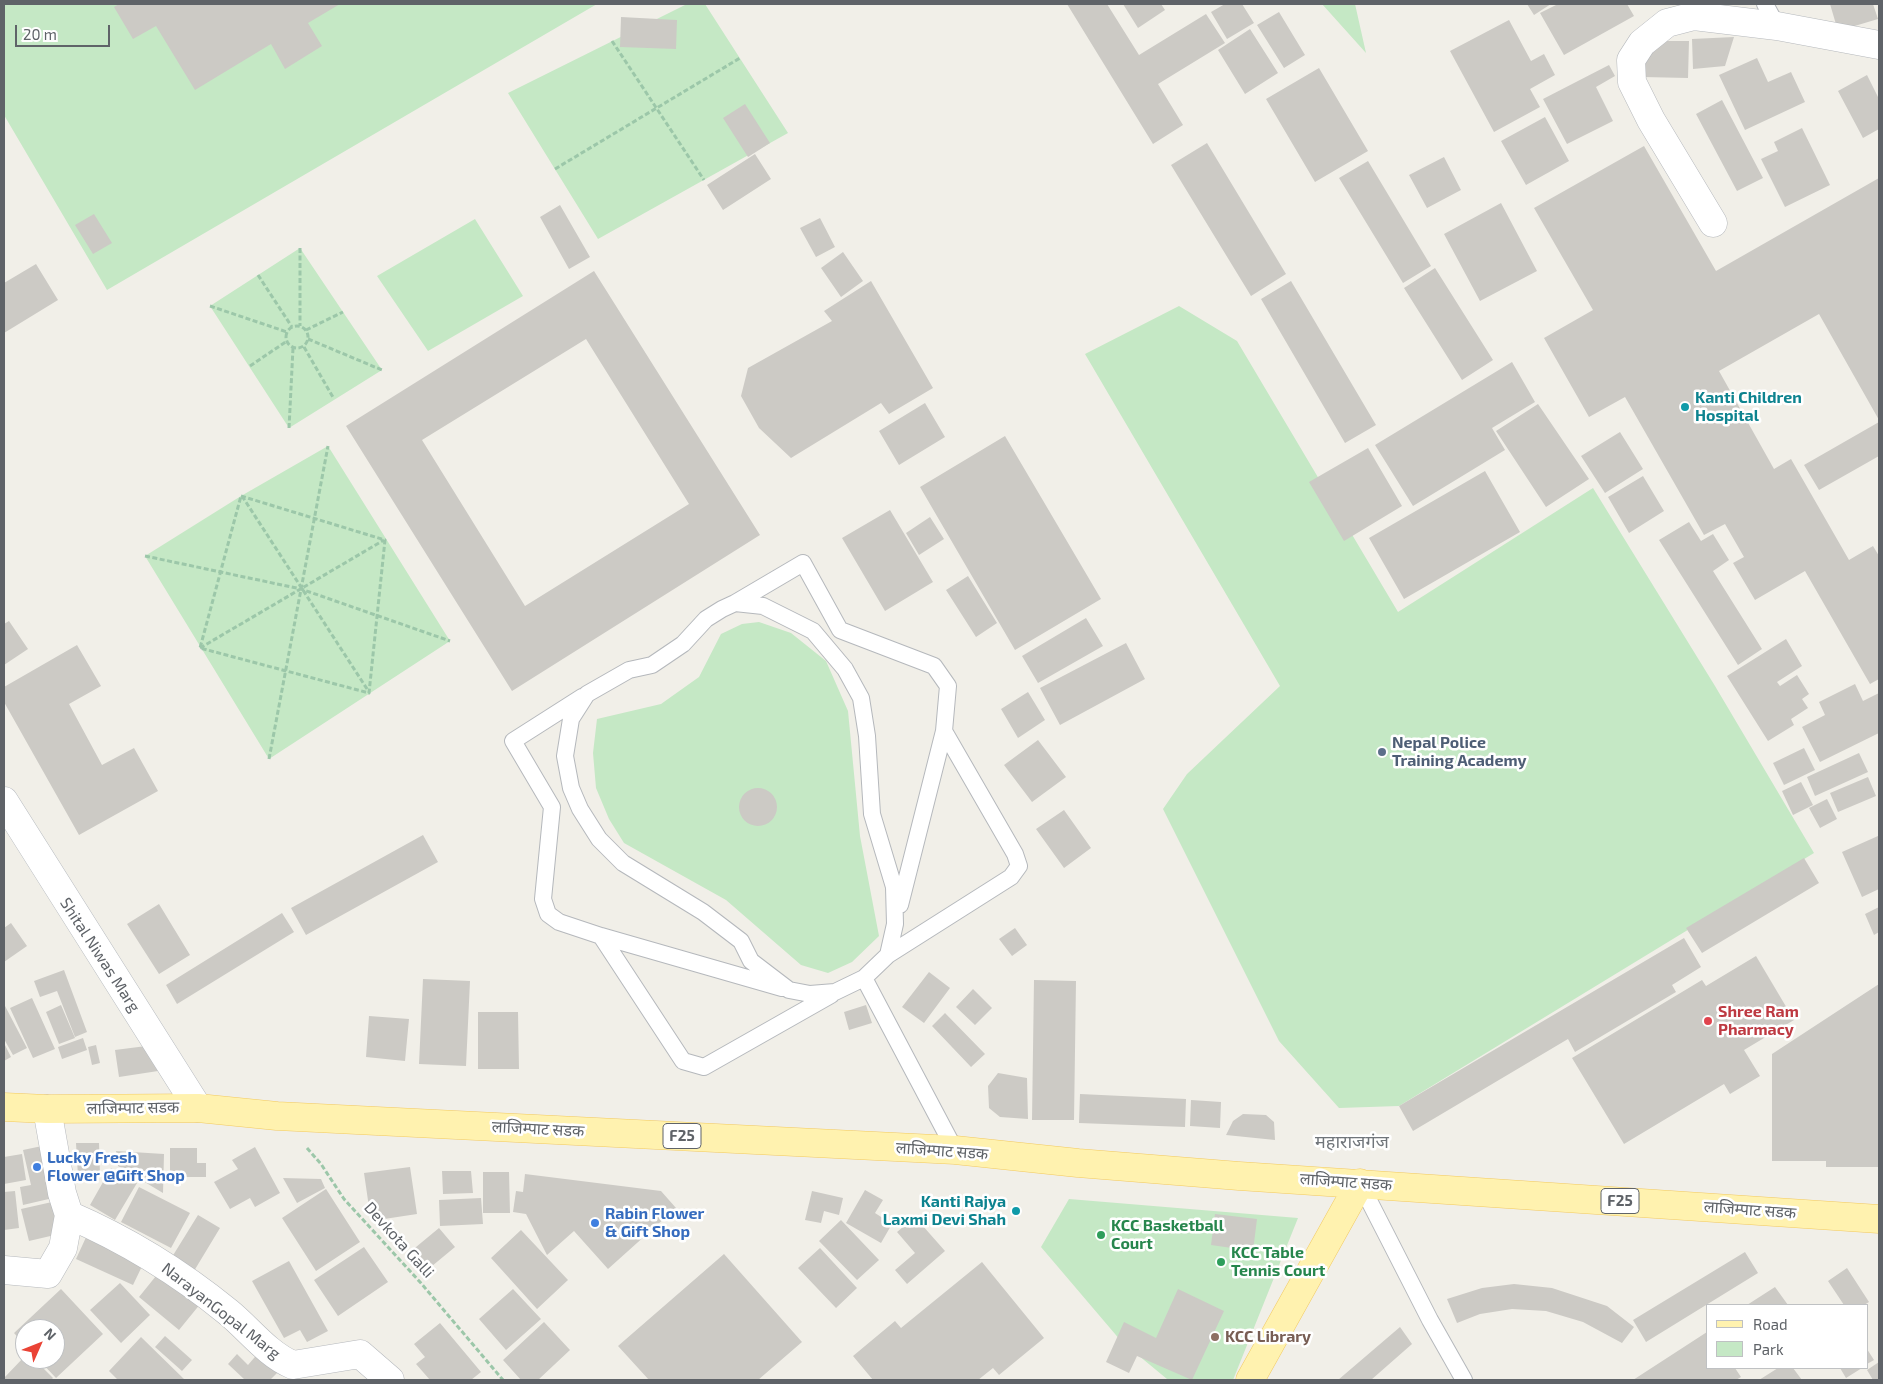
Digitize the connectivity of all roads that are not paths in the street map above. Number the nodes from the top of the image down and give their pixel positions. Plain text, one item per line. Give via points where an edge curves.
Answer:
1 (1771, 15) edge
2 (1879, 45) edge
3 (1713, 222) dead end
4 (735, 603) junction
5 (587, 694) junction
6 (944, 731) junction
7 (4, 801) edge
8 (895, 924) junction
9 (601, 936) junction
10 (888, 955) junction
11 (864, 978) junction
12 (789, 990) junction
13 (835, 992) junction
14 (4, 1107) edge
15 (198, 1108) junction
16 (47, 1109) junction
17 (955, 1150) junction
18 (1360, 1183) junction
19 (69, 1215) junction
20 (1879, 1219) edge
21 (4, 1270) edge
22 (390, 1380) edge
23 (1250, 1380) edge
24 (1464, 1380) edge

1 - 2 street
1 - 3 street via 1694,16 1667,23 1642,43 1631,60 1632,82
4 - 5 lane via 706,619 683,644 652,665 628,670
4 - 6 lane via 802,563 840,630 934,666 948,686
4 - 8 lane via 763,606 813,631 845,669 861,698 872,814 894,887
5 - 9 lane via 513,740 552,807 543,899 548,914 559,922
5 - 12 lane via 571,719 564,756 571,788 580,809 600,839 623,863 704,912 741,941 751,961
6 - 8 lane
6 - 10 lane via 1016,854 1019,866 1011,877
7 - 15 street, Shital Niwas Marg
8 - 10 lane
9 - 12 lane
9 - 13 lane via 683,1061 704,1067
10 - 11 lane
11 - 13 lane
11 - 17 lane
12 - 13 lane via 810,994
14 - 16 main road, लाजिम्पाट सडक / F25
15 - 16 main road, लाजिम्पाट सडक / F25
15 - 17 main road, लाजिम्पाट सडक / F25 via 277,1116
16 - 19 street
17 - 18 main road, लाजिम्पाट सडक / F25 via 1078,1163
18 - 20 main road, लाजिम्पाट सडक / F25
18 - 23 main road
18 - 24 lane
19 - 21 street via 63,1248 48,1274
19 - 22 street, NarayanGopal Marg via 112,1234 162,1264 229,1313 288,1363 360,1354

